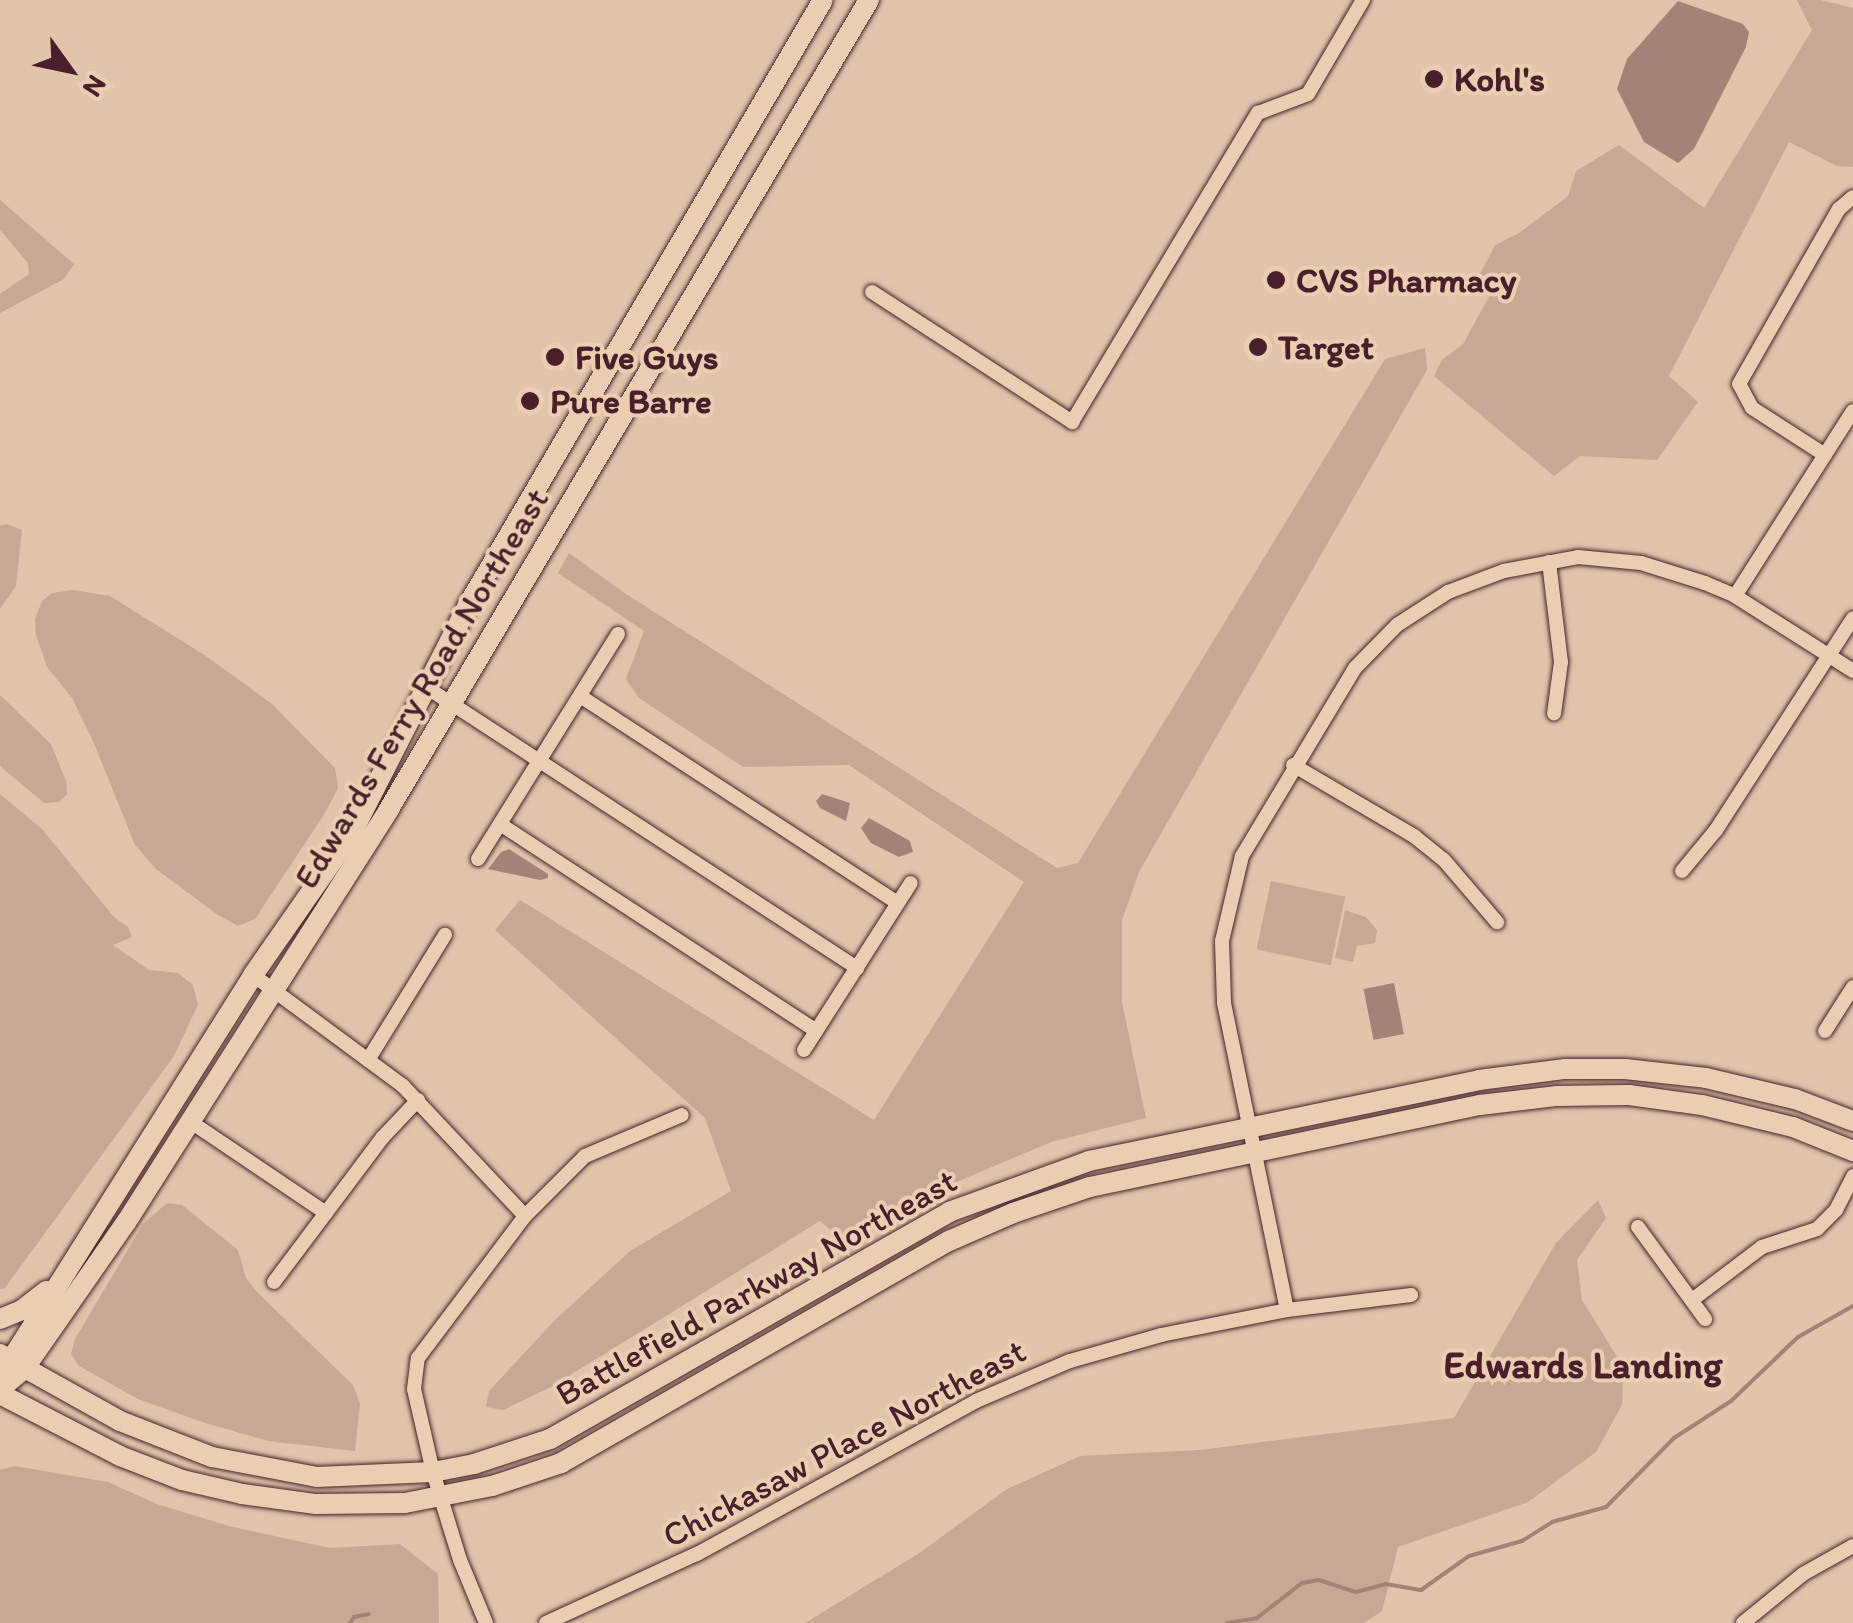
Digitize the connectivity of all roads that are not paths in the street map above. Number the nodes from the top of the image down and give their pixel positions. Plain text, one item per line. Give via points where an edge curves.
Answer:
1 (824, 0) edge
2 (869, 0) edge
3 (1363, 0) edge
4 (1853, 197) edge
5 (872, 292) dead end
6 (1853, 412) edge
7 (1825, 455) junction
8 (1549, 562) junction
9 (1734, 596) junction
10 (1853, 618) edge
11 (618, 634) dead end
12 (1829, 656) junction
13 (1853, 671) edge
14 (426, 687) junction
15 (580, 696) junction
16 (452, 704) junction
17 (1554, 714) dead end
18 (540, 761) junction
19 (1293, 765) junction
20 (500, 824) junction
21 (478, 859) dead end
22 (1682, 871) dead end
23 (912, 882) dead end
24 (898, 903) junction
25 (1497, 922) dead end
26 (445, 936) dead end
27 (856, 968) junction
28 (253, 975) junction
29 (1853, 987) edge
30 (274, 991) junction
31 (816, 1031) junction
32 (1825, 1031) dead end
33 (804, 1050) dead end
34 (368, 1060) junction
35 (418, 1100) junction
36 (682, 1115) dead end
37 (191, 1122) junction
38 (1853, 1122) edge
39 (1248, 1126) junction
40 (1853, 1151) edge
41 (1254, 1153) junction
42 (1853, 1176) edge
43 (326, 1213) junction
44 (525, 1216) junction
45 (1638, 1227) dead end
46 (68, 1267) junction
47 (274, 1282) dead end
48 (1411, 1296) dead end
49 (1692, 1300) junction
50 (1286, 1310) junction
51 (0, 1318) edge
52 (1704, 1319) dead end
53 (11, 1360) edge
54 (0, 1388) edge
55 (433, 1472) junction
56 (440, 1498) junction
57 (1853, 1546) edge
58 (486, 1623) edge
59 (546, 1623) edge
60 (1743, 1623) edge

1 - 14 main road, Edwards Ferry Road Northeast
2 - 16 main road, Edwards Ferry Road Northeast
3 - 5 street via 1308,94 1258,113 1072,422
4 - 7 street via 1839,209 1740,384 1752,408
6 - 7 street
7 - 9 street
8 - 9 street via 1578,557 1641,563
8 - 17 street via 1561,662
8 - 19 street via 1477,580 1396,625 1355,668
9 - 12 street
10 - 12 street
11 - 15 street
12 - 13 street
12 - 22 street
14 - 16 street
14 - 28 main road, Edwards Ferry Road Northeast via 352,833
15 - 18 street
15 - 24 street
16 - 18 street
16 - 30 main road, Edwards Ferry Road Northeast
18 - 20 street
18 - 27 street
19 - 25 street via 1414,836
19 - 39 street via 1242,856 1222,942 1224,1002
20 - 21 street
20 - 31 street
23 - 24 street
24 - 27 street
26 - 34 street
27 - 31 street
28 - 30 street
28 - 46 main road, Edwards Ferry Road Northeast
29 - 32 street
30 - 34 street
30 - 37 main road, Edwards Ferry Road Northeast
31 - 33 street
34 - 35 street
35 - 43 street
35 - 44 street
36 - 44 street via 585,1156
37 - 43 street
37 - 53 main road, Edwards Ferry Road Northeast
38 - 39 main road, Battlefield Parkway Northeast via 1736,1084 1589,1068 1506,1075
39 - 41 street
39 - 55 main road, Battlefield Parkway Northeast via 1089,1160 997,1190 899,1238 580,1425 509,1454
40 - 41 main road, Battlefield Parkway Northeast via 1742,1114 1594,1094 1480,1105
41 - 50 street
41 - 56 main road, Battlefield Parkway Northeast via 1090,1187 981,1226 585,1452
42 - 49 street via 1818,1229 1762,1247
43 - 47 street
44 - 55 street via 418,1358 414,1389
45 - 49 street
46 - 51 main road via 40,1298
46 - 53 main road, Edwards Ferry Road Northeast
48 - 50 street, Chickasaw Place Northeast
49 - 52 street
50 - 59 street, Chickasaw Place Northeast via 1115,1347 1024,1379 697,1554
53 - 54 main road, Edwards Ferry Road Northeast
53 - 55 main road, Battlefield Parkway Northeast via 156,1437 234,1463 317,1477
54 - 56 main road, Battlefield Parkway Northeast via 120,1456 182,1480 316,1504
55 - 56 street
56 - 58 street
57 - 60 street via 1802,1574

